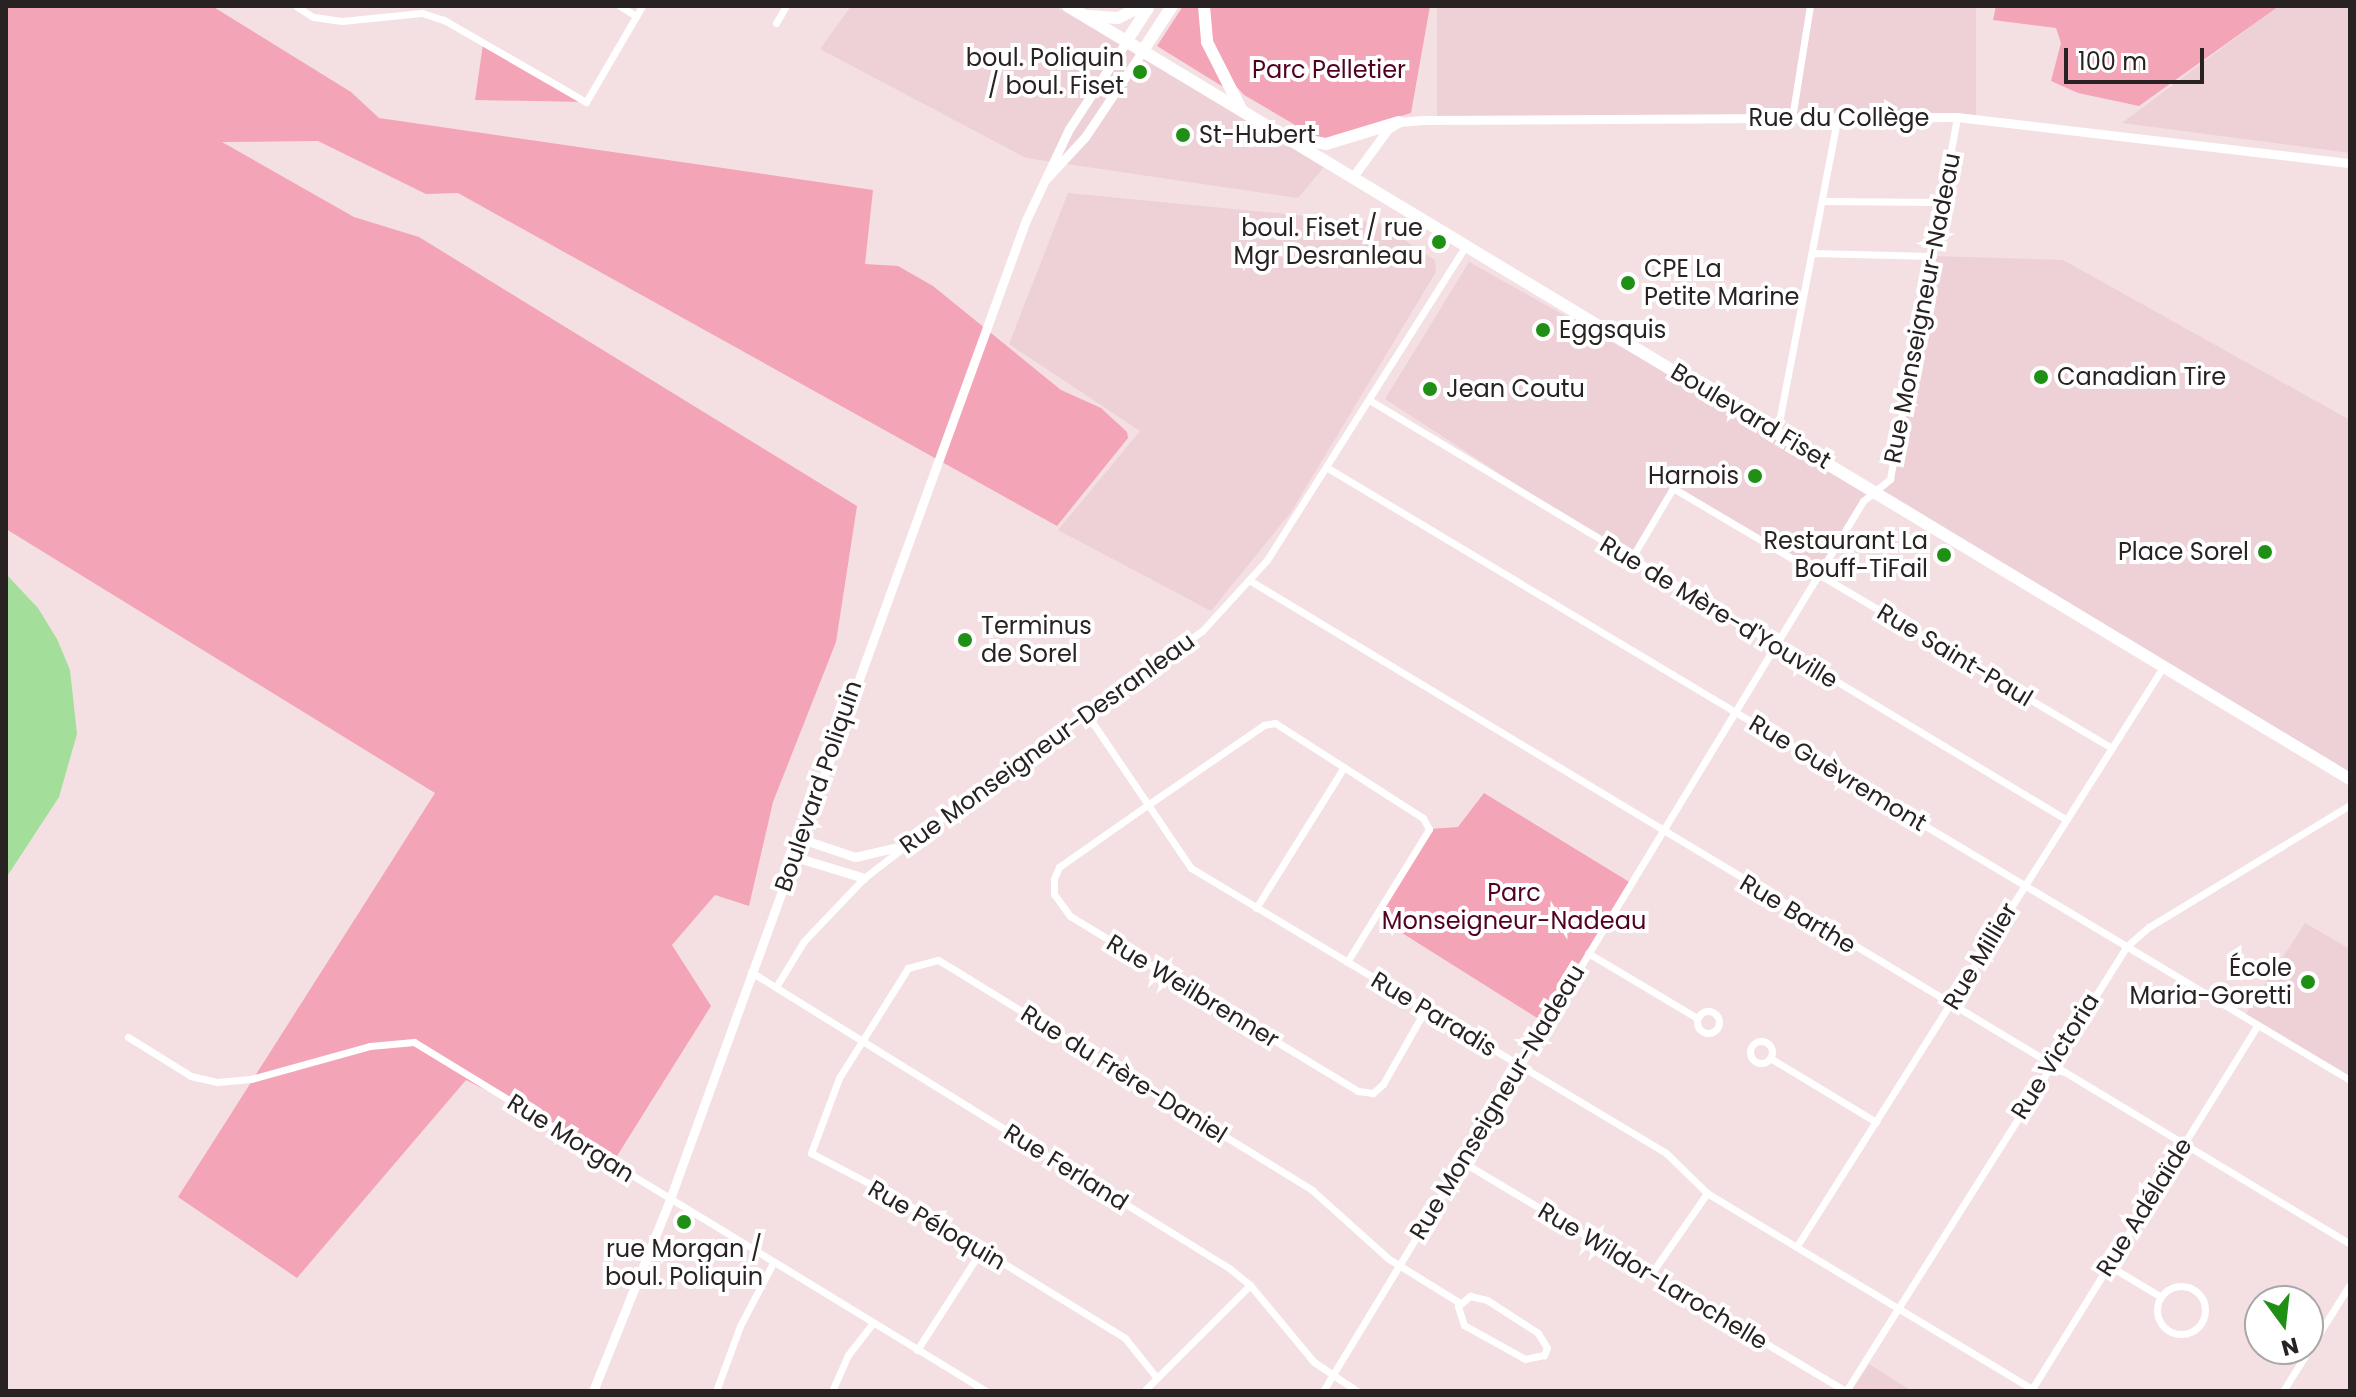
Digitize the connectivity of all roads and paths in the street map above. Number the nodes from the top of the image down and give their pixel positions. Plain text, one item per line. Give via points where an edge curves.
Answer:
1 (296, 6) edge
2 (620, 6) edge
3 (642, 6) edge
4 (786, 6) edge
5 (1068, 6) edge
6 (1142, 6) edge
7 (1149, 6) edge
8 (1172, 6) edge
9 (1204, 6) edge
10 (1810, 6) edge
11 (636, 16) junction
12 (1086, 16) junction
13 (776, 23) dead end
14 (1126, 42) junction
15 (1142, 52) junction
16 (1243, 114) junction
17 (1957, 117) junction
18 (1792, 118) junction
19 (1837, 119) junction
20 (1399, 122) junction
21 (1281, 136) junction
22 (2350, 163) edge
23 (1352, 178) junction
24 (1045, 181) junction
25 (1822, 201) junction
26 (1942, 202) junction
27 (1465, 247) junction
28 (1812, 253) junction
29 (1933, 256) junction
30 (1371, 401) junction
31 (1777, 432) junction
32 (1326, 467) junction
33 (1875, 490) junction
34 (1631, 559) junction
35 (1819, 574) junction
36 (1249, 580) junction
37 (1775, 646) junction
38 (2163, 667) junction
39 (1735, 711) junction
40 (1086, 713) junction
41 (2112, 748) junction
42 (1344, 767) junction
43 (2350, 779) edge
44 (2350, 805) edge
45 (1146, 806) junction
46 (2067, 820) junction
47 (1662, 831) junction
48 (802, 839) junction
49 (902, 846) junction
50 (842, 855) junction
51 (795, 857) junction
52 (864, 878) junction
53 (2023, 884) junction
54 (1256, 908) junction
55 (2127, 946) junction
56 (1588, 953) junction
57 (1347, 962) junction
58 (751, 972) junction
59 (776, 987) junction
60 (1950, 1006) junction
61 (1425, 1010) junction
62 (1697, 1018) dead end
63 (2258, 1025) junction
64 (128, 1037) dead end
65 (861, 1040) junction
66 (1770, 1058) dead end
67 (1519, 1066) junction
68 (2049, 1066) junction
69 (2350, 1080) edge
70 (1876, 1122) junction
71 (2181, 1146) junction
72 (1461, 1161) junction
73 (1707, 1193) junction
74 (670, 1199) junction
75 (2350, 1244) edge
76 (1797, 1246) junction
77 (982, 1249) junction
78 (773, 1263) junction
79 (1398, 1265) junction
80 (2108, 1265) junction
81 (1651, 1274) junction
82 (2350, 1284) edge
83 (1250, 1285) junction
84 (2161, 1297) junction
85 (1460, 1303) junction
86 (1898, 1306) junction
87 (873, 1323) junction
88 (917, 1350) junction
89 (1332, 1376) junction
90 (1157, 1378) junction
91 (2033, 1390) edge
92 (593, 1391) edge
93 (716, 1391) edge
94 (832, 1391) edge
95 (986, 1391) edge
96 (1144, 1391) edge
97 (1323, 1391) edge
98 (1357, 1391) edge
99 (1846, 1391) edge
100 (2283, 1391) edge

1 - 11 street via 313,17 342,21 412,13 444,20 586,102
2 - 11 street
3 - 11 street
4 - 13 street
5 - 12 main road, Boulevard Fiset
6 - 12 main road via 1118,18
7 - 14 main road, Boulevard Poliquin
8 - 15 main road, Boulevard Poliquin
9 - 16 main road via 1207,42
10 - 18 street
12 - 14 main road, Boulevard Fiset
14 - 15 main road, Boulevard Fiset
14 - 24 street, Boulevard Poliquin via 1069,129
15 - 16 main road, Boulevard Fiset
15 - 24 street, Boulevard Poliquin via 1071,157
16 - 21 main road, Boulevard Fiset
17 - 19 street, Rue du Collège
17 - 22 street, Rue du Collège
17 - 26 street, Rue Monseigneur-Nadeau
18 - 19 street, Rue du Collège
18 - 20 street, Rue du Collège
19 - 25 street
20 - 21 main road via 1326,144
20 - 23 street via 1379,136
21 - 23 main road, Boulevard Fiset
23 - 27 main road, Boulevard Fiset
24 - 48 street, Boulevard Poliquin via 929,475
25 - 26 street
25 - 28 street
26 - 29 street, Rue Monseigneur-Nadeau
27 - 30 street, Rue Monseigneur-Desranleau
27 - 31 main road, Boulevard Fiset
28 - 29 street
28 - 31 street
29 - 33 street, Rue Monseigneur-Nadeau via 1890,479
30 - 32 street, Rue Monseigneur-Desranleau
30 - 34 street, Rue de Mère-d'Youville
31 - 33 main road, Boulevard Fiset
32 - 36 street, Rue Monseigneur-Desranleau
32 - 39 street, Rue Guèvremont
33 - 35 street, Rue Monseigneur-Nadeau
33 - 38 main road, Boulevard Fiset
34 - 35 street, Rue Saint-Paul via 1673,488
34 - 37 street, Rue de Mère-d'Youville
35 - 37 street, Rue Monseigneur-Nadeau
35 - 41 street, Rue Saint-Paul
36 - 40 street, Rue Monseigneur-Desranleau via 1182,650
36 - 47 street, Rue Barthe
37 - 39 street, Rue Monseigneur-Nadeau
37 - 46 street, Rue de Mère-d'Youville
38 - 41 street, Rue Millier
38 - 43 main road, Boulevard Fiset
39 - 47 street, Rue Monseigneur-Nadeau
39 - 53 street, Rue Guèvremont
40 - 45 street, Rue Paradis
40 - 49 street, Rue Monseigneur-Desranleau
41 - 46 street, Rue Millier
42 - 45 street, Rue Weilbrenner via 1275,723 1264,725
42 - 54 street
42 - 57 street, Rue Weilbrenner via 1423,818 1429,829
44 - 55 street, Rue Victoria via 2149,927
45 - 54 street, Rue Paradis via 1191,868
45 - 61 street, Rue Weilbrenner via 1059,867 1054,894 1070,916 1358,1091 1373,1093 1383,1084
46 - 53 street, Rue Millier
47 - 56 street, Rue Monseigneur-Nadeau
47 - 60 street, Rue Barthe
48 - 50 street
48 - 51 street, Boulevard Poliquin
49 - 50 street via 871,856
49 - 52 street, Rue Monseigneur-Desranleau
50 - 52 street
51 - 52 street
51 - 58 street, Boulevard Poliquin
52 - 59 street, Rue Monseigneur-Desranleau via 804,941
53 - 55 street, Rue Guèvremont
53 - 60 street, Rue Millier
54 - 57 street, Rue Paradis
55 - 63 street, Rue Guèvremont
55 - 68 street, Rue Victoria
56 - 62 street
56 - 67 street, Rue Monseigneur-Nadeau
57 - 61 street, Rue Paradis
58 - 59 street, Rue Ferland
58 - 74 street, Boulevard Poliquin
59 - 65 street, Rue Ferland
60 - 68 street, Rue Barthe
60 - 70 street, Rue Millier
61 - 67 street, Rue Paradis
63 - 69 street, Rue Guèvremont
63 - 71 street, Rue Adélaïde
64 - 74 street, Rue Morgan via 191,1076 217,1082 251,1079 370,1046 414,1042
65 - 77 street, Rue Péloquin via 835,1087 811,1153
65 - 79 street, Rue du Frère-Daniel via 908,968 938,960 1312,1190
65 - 83 street, Rue Ferland
66 - 70 street
67 - 72 street, Rue Monseigneur-Nadeau
67 - 73 street, Rue Paradis via 1666,1153
68 - 71 street, Rue Barthe
68 - 86 street, Rue Victoria
70 - 76 street, Rue Millier
71 - 75 street, Rue Barthe
71 - 80 street, Rue Adélaïde
72 - 79 street, Rue Monseigneur-Nadeau
72 - 81 street, Rue Wildor-Larochelle
73 - 76 street, Rue Paradis
73 - 81 street
74 - 78 street, Rue Morgan
74 - 92 street, Boulevard Poliquin
76 - 86 street, Rue Paradis
77 - 88 street
77 - 90 street, Rue Péloquin via 1125,1338
78 - 87 street, Rue Morgan
78 - 93 street via 740,1326
79 - 85 street, Rue du Frère-Daniel
79 - 89 street, Rue Monseigneur-Nadeau
80 - 84 street
80 - 91 street, Rue Adélaïde
81 - 99 street, Rue Wildor-Larochelle
82 - 100 street
83 - 89 street, Rue Ferland via 1314,1362
83 - 90 street
84 - 84 street via 2173,1288 2196,1292 2204,1305 2202,1321 2191,1332 2169,1331 2159,1319
85 - 85 street via 1478,1296 1499,1307 1543,1337 1544,1355 1525,1359 1464,1325
86 - 91 street, Rue Paradis
86 - 99 street, Rue Victoria
87 - 88 street, Rue Morgan
87 - 94 street via 848,1355
88 - 95 street, Rue Morgan
89 - 97 street, Rue Monseigneur-Nadeau
89 - 98 street, Rue Ferland
90 - 96 street

